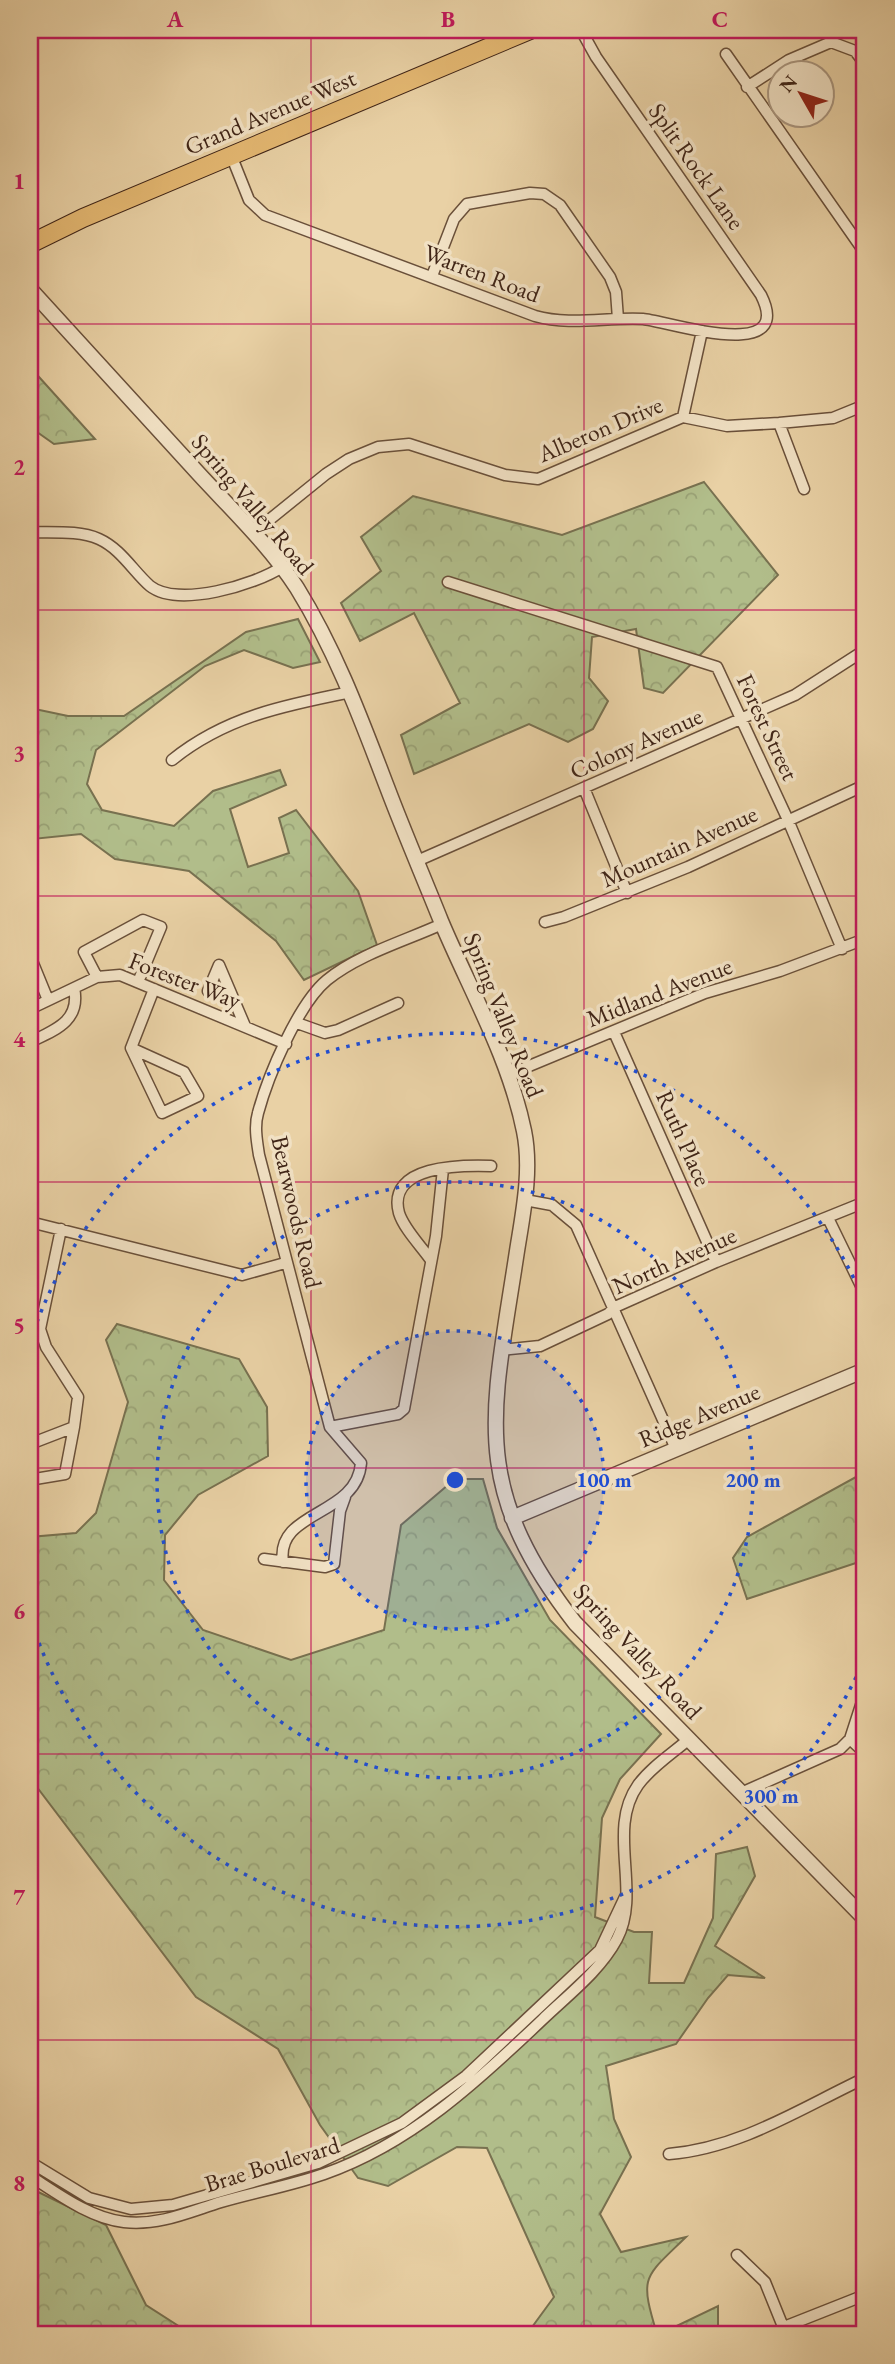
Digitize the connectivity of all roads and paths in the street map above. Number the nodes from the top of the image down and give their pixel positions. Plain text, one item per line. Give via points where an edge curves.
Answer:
1 (530, 30) edge
2 (581, 30) edge
3 (726, 54) dead end
4 (865, 64) edge
5 (747, 87) junction
6 (231, 155) junction
7 (30, 244) edge
8 (865, 253) edge
9 (432, 276) junction
10 (30, 289) edge
11 (618, 319) junction
12 (759, 327) joint
13 (702, 331) junction
14 (865, 405) edge
15 (683, 418) junction
16 (779, 423) junction
17 (804, 489) dead end
18 (30, 532) edge
19 (253, 533) junction
20 (282, 567) junction
21 (448, 582) dead end
22 (865, 650) edge
23 (351, 692) junction
24 (740, 720) junction
25 (172, 760) dead end
26 (865, 785) edge
27 (584, 788) junction
28 (788, 820) junction
29 (417, 861) junction
30 (627, 892) junction
31 (545, 922) dead end
32 (443, 924) junction
33 (865, 939) edge
34 (842, 948) junction
35 (30, 956) edge
36 (97, 977) junction
37 (138, 982) junction
38 (74, 988) junction
39 (154, 989) junction
40 (208, 991) dead end
41 (48, 1000) junction
42 (398, 1003) dead end
43 (30, 1009) edge
44 (297, 1023) junction
45 (245, 1026) junction
46 (614, 1032) junction
47 (30, 1042) edge
48 (286, 1044) junction
49 (131, 1048) junction
50 (510, 1074) junction
51 (491, 1166) dead end
52 (443, 1168) junction
53 (525, 1200) junction
54 (865, 1202) edge
55 (828, 1218) junction
56 (30, 1222) edge
57 (61, 1229) junction
58 (430, 1259) junction
59 (716, 1262) junction
60 (285, 1263) junction
61 (865, 1294) edge
62 (615, 1307) junction
63 (501, 1350) junction
64 (865, 1370) edge
65 (74, 1427) junction
66 (330, 1427) junction
67 (30, 1444) edge
68 (676, 1449) junction
69 (30, 1477) edge
70 (346, 1496) junction
71 (512, 1518) junction
72 (264, 1559) dead end
73 (283, 1562) junction
74 (860, 1705) dead end
75 (689, 1739) junction
76 (850, 1739) junction
77 (865, 1753) edge
78 (741, 1793) junction
79 (628, 1891) junction
80 (865, 1919) edge
81 (865, 2078) edge
82 (669, 2154) dead end
83 (30, 2162) edge
84 (30, 2176) edge
85 (737, 2255) dead end
86 (865, 2295) edge
87 (785, 2331) edge

1 - 6 main road, Grand Avenue West
2 - 12 street, Split Rock Lane via 761,295 767,312
3 - 5 street
4 - 5 street via 855,51 831,41 789,60
5 - 8 street
6 - 7 main road, Grand Avenue West
6 - 9 street, Warren Road via 249,200 260,212
9 - 11 street, Warren Road via 546,319
9 - 11 street via 454,219 467,204 530,192 544,194 560,205 607,270 616,292
10 - 19 street, Spring Valley Road
11 - 13 street, Warren Road via 651,320
12 - 13 street, Warren Road via 742,336
13 - 15 street
14 - 16 street, Alberon Drive via 834,418
15 - 16 street, Alberon Drive via 727,426
15 - 19 street, Alberon Drive via 538,479 505,475 409,444 378,447 326,474
16 - 17 street
18 - 20 street via 76,533 101,540 151,586 173,597 260,580
19 - 20 street, Spring Valley Road
20 - 23 street, Spring Valley Road
21 - 24 street, Forest Street via 717,667
22 - 24 street, Colony Avenue via 795,695
23 - 25 street via 244,718 202,737
23 - 29 street, Spring Valley Road
24 - 27 street, Colony Avenue
24 - 28 street, Forest Street
26 - 28 street, Mountain Avenue
27 - 29 street, Colony Avenue
27 - 30 street
28 - 30 street, Mountain Avenue
28 - 34 street, Forest Street
29 - 32 street, Spring Valley Road
30 - 31 street, Mountain Avenue
32 - 44 street, Bearwoods Road via 325,981
32 - 50 street, Spring Valley Road
33 - 34 street, Midland Avenue
34 - 46 street, Midland Avenue via 705,993
35 - 41 street
36 - 37 street, Forester Way via 120,975
36 - 37 street via 84,951 143,920 160,927
36 - 38 street, Forester Way
37 - 39 street, Forester Way
38 - 41 street, Forester Way
38 - 47 street via 75,1007 67,1022
39 - 45 street, Forester Way
39 - 49 street
40 - 45 street via 219,965
41 - 43 street, Forester Way
42 - 44 street via 326,1033
44 - 48 street, Bearwoods Road
45 - 48 street, Forester Way
46 - 50 street, Midland Avenue
46 - 59 street, Ruth Place
48 - 60 street, Bearwoods Road via 257,1114 259,1155
49 - 49 street via 162,1113 198,1097 184,1072
50 - 53 street, Spring Valley Road via 525,1136
51 - 52 street
52 - 58 street
52 - 58 street via 409,1180 398,1194 400,1214
53 - 62 street via 552,1205 576,1225
53 - 63 street, Spring Valley Road
54 - 55 street, North Avenue
55 - 59 street, North Avenue
55 - 61 street
56 - 57 street
57 - 60 street via 242,1275
57 - 65 street via 40,1329 46,1347 78,1397
58 - 66 street via 404,1409 398,1415
59 - 62 street, North Avenue
60 - 66 street, Bearwoods Road
62 - 63 street, North Avenue via 540,1346
62 - 68 street
63 - 71 street, Spring Valley Road via 494,1432 501,1484
64 - 68 street, Ridge Avenue
65 - 67 street
65 - 69 street via 65,1474
66 - 70 street, Bearwoods Road via 360,1463 357,1482
68 - 71 street, Ridge Avenue
70 - 73 street via 291,1530 282,1544
70 - 73 street, Bearwoods Road via 334,1564
71 - 75 street, Spring Valley Road via 536,1569 575,1623
72 - 73 street, Bearwoods Road
74 - 76 street
75 - 78 street, Spring Valley Road
75 - 79 street, Brae Boulevard via 648,1774 632,1797 625,1828
76 - 77 street
76 - 78 street via 827,1757
78 - 80 street, Spring Valley Road
79 - 83 street, Brae Boulevard via 600,1950 466,2076 402,2123 318,2163 173,2205 131,2209 89,2198
79 - 84 street, Brae Boulevard via 626,1917 597,1968 463,2094 425,2123 361,2158 324,2174 155,2221 123,2222 84,2209
81 - 82 street via 739,2140
85 - 87 street via 765,2282
86 - 87 street

